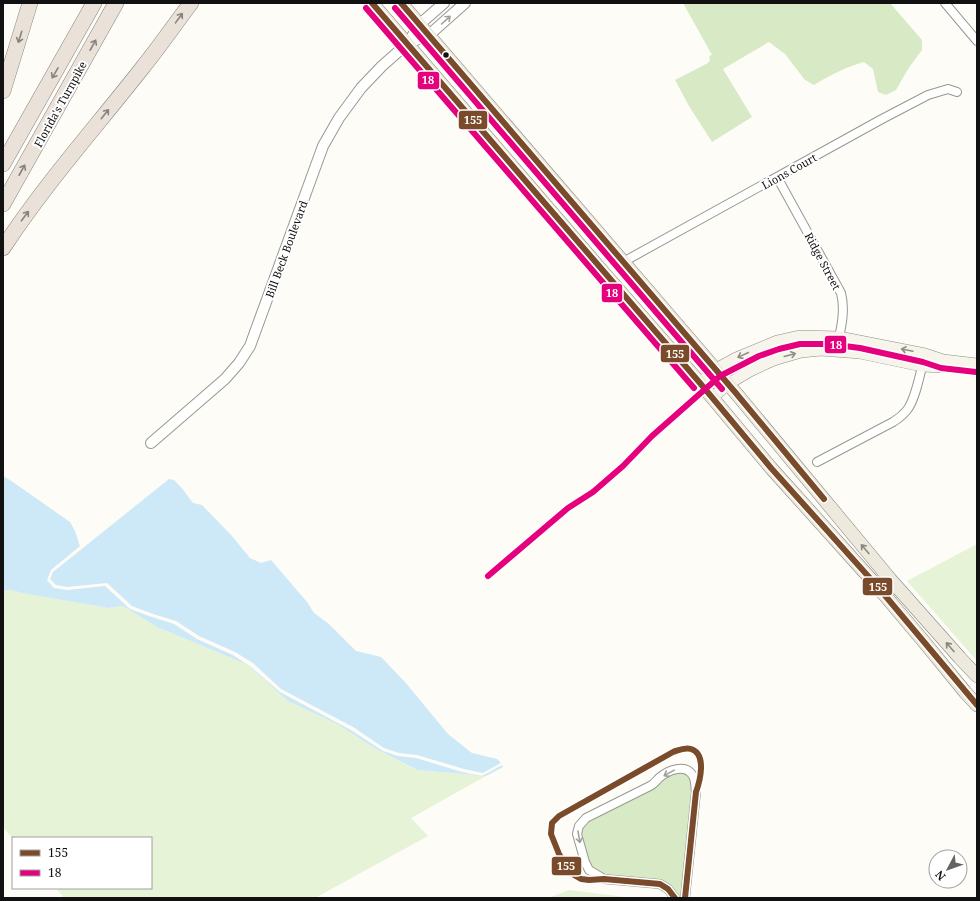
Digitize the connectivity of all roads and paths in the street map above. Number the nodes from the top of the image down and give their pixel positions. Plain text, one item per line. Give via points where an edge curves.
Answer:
1 (30, 3) edge
2 (94, 3) edge
3 (116, 3) edge
4 (191, 3) edge
5 (372, 3) edge
6 (401, 3) edge
7 (444, 3) edge
8 (465, 3) edge
9 (945, 3) edge
10 (420, 24) junction
11 (429, 35) junction
12 (977, 41) edge
13 (408, 43) junction
14 (3, 91) edge
15 (957, 92) dead end
16 (3, 164) edge
17 (778, 177) junction
18 (3, 204) edge
19 (3, 248) edge
20 (623, 262) junction
21 (839, 337) junction
22 (836, 351) junction
23 (925, 354) junction
24 (977, 364) edge
25 (922, 366) junction
26 (716, 369) junction
27 (700, 383) junction
28 (728, 384) junction
29 (712, 398) junction
30 (151, 443) dead end
31 (817, 462) dead end
32 (977, 676) edge
33 (977, 705) edge
34 (675, 898) edge
35 (685, 898) edge

1 -> 14 highway
2 -> 16 highway, Florida's Turnpike
18 -> 3 highway, Florida's Turnpike
19 -> 4 highway via 53,178
5 - 13 main road
6 - 10 main road
7 - 10 street, Bill Beck Boulevard
11 -> 8 street, Bill Beck Boulevard
9 - 12 street
10 - 11 main road
10 - 13 street, Bill Beck Boulevard
11 - 13 street, Bill Beck Boulevard
11 - 20 main road
13 - 27 main road
13 - 30 street, Bill Beck Boulevard via 361,88 329,134 253,340 239,363 225,379
15 - 17 street, Lions Court via 948,89 928,95
17 - 20 street, Lions Court
17 - 21 street, Ridge Street via 841,293
20 - 26 main road
21 - 22 street, Ridge Street
23 -> 21 main road
21 -> 26 main road via 799,336 777,341
22 - 25 main road via 860,353
28 -> 22 main road via 777,359 801,352
23 - 24 main road via 943,360
23 - 25 street
24 - 25 main road
25 - 31 street via 913,399 901,417
26 - 27 main road
26 - 28 main road
27 - 29 main road
28 - 29 main road
32 -> 28 main road via 890,579
29 - 33 main road via 898,610
35 -> 34 street via 696,792 691,773 680,768 586,818 578,830 585,862 590,870 604,879 660,884

